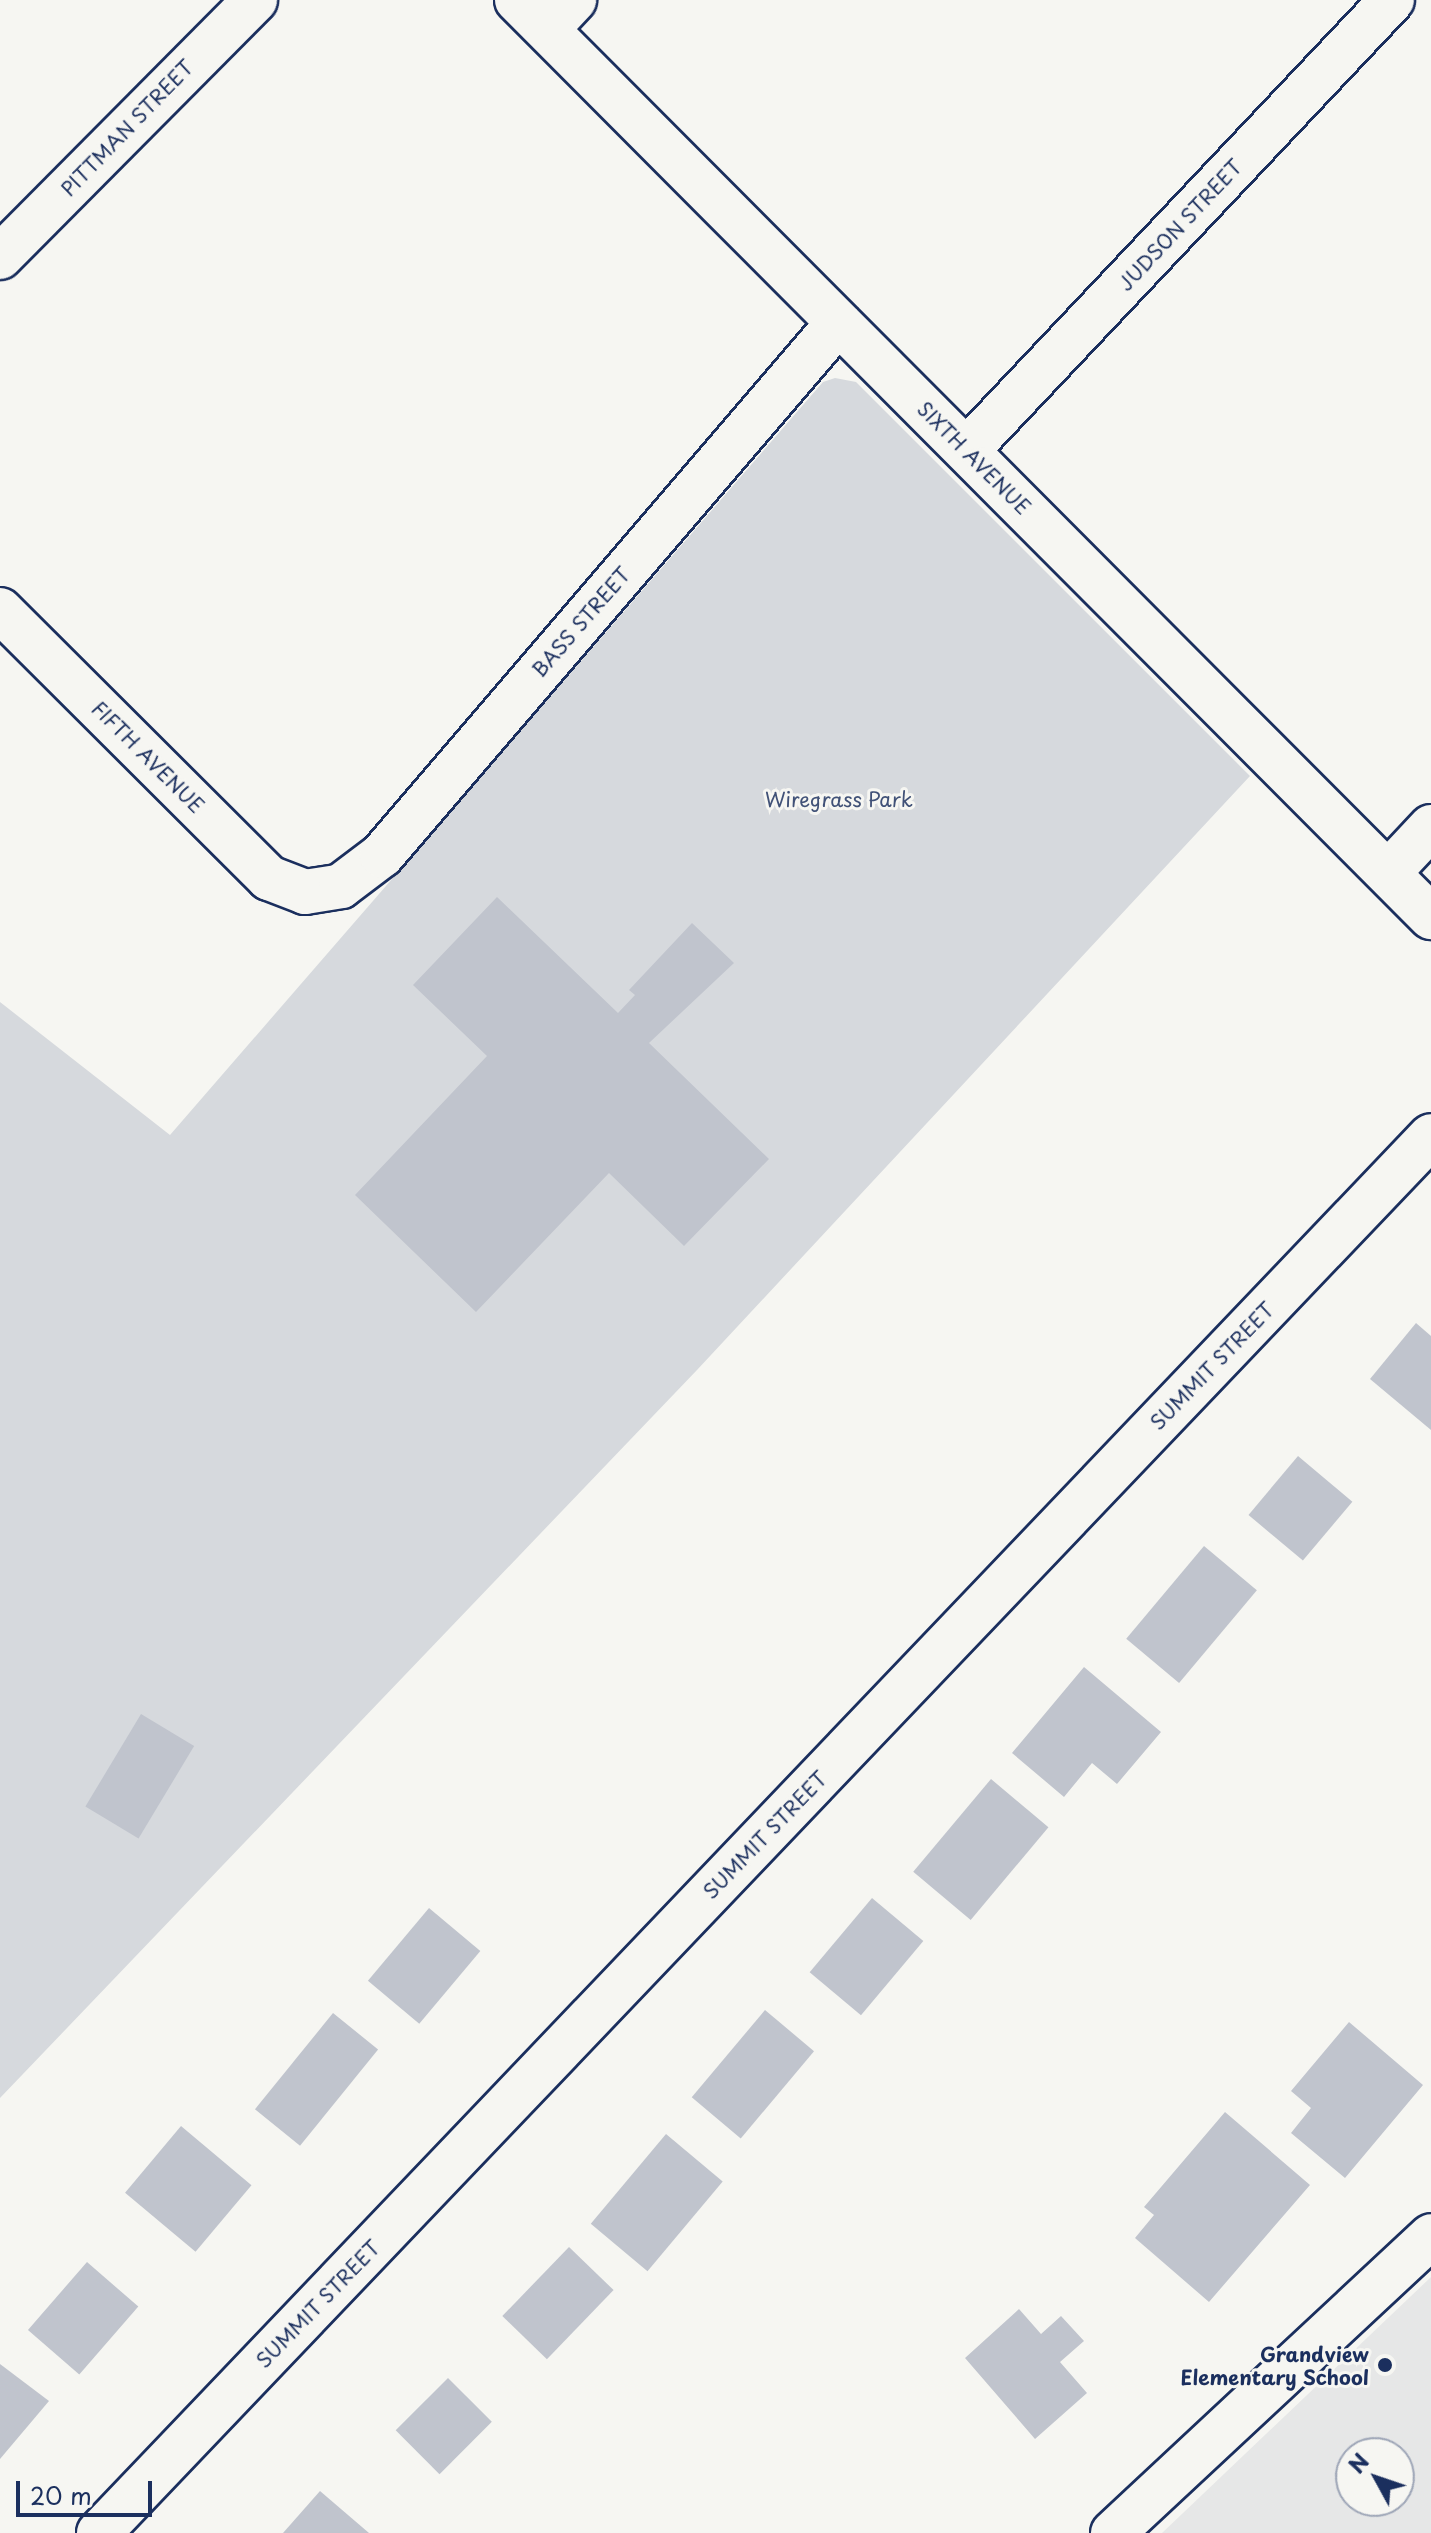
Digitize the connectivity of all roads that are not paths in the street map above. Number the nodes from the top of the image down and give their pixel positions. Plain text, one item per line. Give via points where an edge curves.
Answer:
1 (255, 0) edge
2 (1392, 0) edge
3 (546, 10) edge
4 (0, 257) edge
5 (838, 323) junction
6 (967, 450) junction
7 (0, 610) edge
8 (1431, 827) edge
9 (1388, 873) junction
10 (305, 892) joint
11 (1431, 917) edge
12 (1431, 1136) edge
13 (1431, 2236) edge
14 (99, 2533) edge
15 (1113, 2533) edge

1 - 4 street, PITTMAN STREET
2 - 6 street, JUDSON STREET
3 - 5 street, SIXTH AVENUE
5 - 6 street, SIXTH AVENUE
5 - 10 street, BASS STREET via 382,855 341,886
6 - 9 street, SIXTH AVENUE
7 - 10 street, FIFTH AVENUE via 269,878
8 - 9 street
9 - 11 street, SIXTH AVENUE
12 - 14 street, SUMMIT STREET
13 - 15 street

